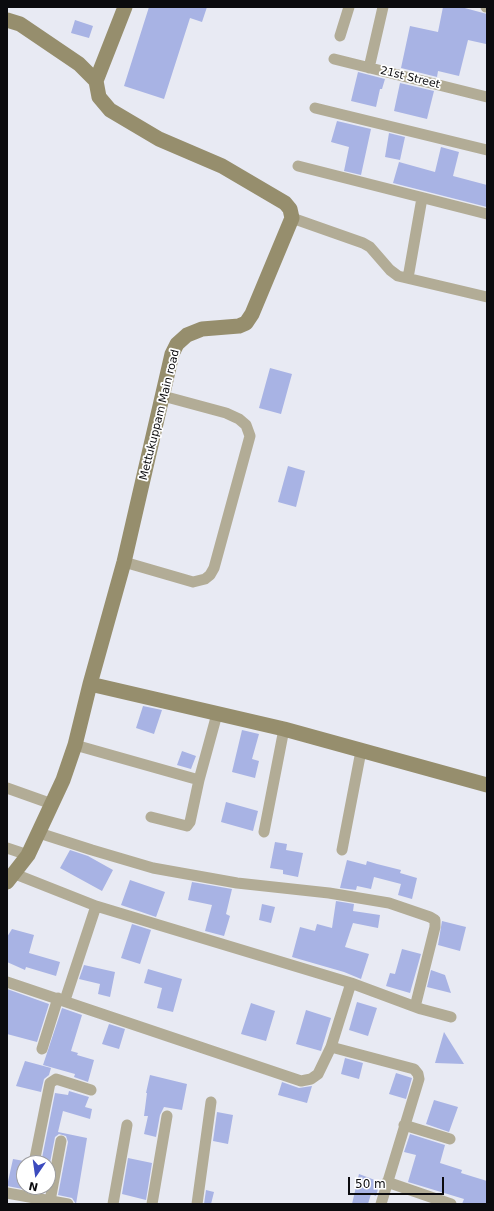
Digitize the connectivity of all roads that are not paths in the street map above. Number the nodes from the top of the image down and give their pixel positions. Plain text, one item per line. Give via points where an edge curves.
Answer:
1 (125, 7) edge
2 (349, 7) edge
3 (383, 7) edge
4 (7, 20) edge
5 (340, 36) dead end
6 (334, 59) dead end
7 (369, 68) junction
8 (96, 81) junction
9 (487, 97) edge
10 (315, 108) dead end
11 (487, 150) edge
12 (298, 166) dead end
13 (422, 198) junction
14 (487, 214) edge
15 (292, 218) junction
16 (408, 278) junction
17 (487, 297) edge
18 (163, 396) junction
19 (124, 562) junction
20 (90, 684) junction
21 (217, 714) junction
22 (284, 729) junction
23 (75, 745) junction
24 (361, 751) junction
25 (199, 780) junction
26 (487, 785) edge
27 (7, 788) edge
28 (52, 804) junction
29 (151, 817) dead end
30 (264, 832) dead end
31 (39, 833) junction
32 (7, 848) edge
33 (342, 850) dead end
34 (28, 855) junction
35 (11, 878) edge
36 (96, 906) junction
37 (7, 982) edge
38 (351, 983) junction
39 (62, 999) junction
40 (415, 1007) junction
41 (451, 1018) dead end
42 (331, 1047) junction
43 (42, 1049) dead end
44 (91, 1090) dead end
45 (211, 1102) dead end
46 (167, 1116) dead end
47 (128, 1125) dead end
48 (404, 1125) junction
49 (450, 1139) dead end
50 (61, 1141) dead end
51 (36, 1155) edge
52 (388, 1182) junction
53 (7, 1193) edge
54 (25, 1196) edge
55 (50, 1201) junction
56 (64, 1204) edge
57 (113, 1204) edge
58 (152, 1204) edge
59 (197, 1204) edge
60 (381, 1204) edge
61 (451, 1204) edge

1 - 8 main road
2 - 5 street
3 - 7 street
4 - 8 main road via 20,24 79,64
6 - 7 street, 21st Street
7 - 9 street, 21st Street
8 - 15 main road via 99,97 110,110 159,140 222,166 289,206
10 - 11 street
12 - 13 street
13 - 14 street
13 - 16 street
15 - 16 street via 363,243 370,247 390,270 398,276
15 - 18 main road, Mettukuppam Main road via 246,323 239,326 202,329 187,335 172,354
16 - 17 street
18 - 19 main road, Mettukuppam Main road
18 - 19 street via 226,413 246,425 250,436 214,568 210,574 205,579 193,582
19 - 20 main road, Mettukuppam Main road
20 - 21 main road
20 - 23 main road, Mettukuppam Main road
21 - 22 main road
21 - 25 street
22 - 24 main road
22 - 30 street
23 - 25 street
23 - 28 main road, Mettukuppam Main road
24 - 26 main road
24 - 33 street
25 - 29 street via 189,824 183,825
27 - 28 street
28 - 31 main road, Mettukuppam Main road
31 - 34 main road, Mettukuppam Main road
31 - 40 street via 154,868 236,883 389,903 430,917 435,920 435,927
32 - 34 street
34 - 35 main road, Mettukuppam Main road
35 - 36 street
36 - 38 street
36 - 39 street
37 - 39 street
38 - 40 street
38 - 42 street
39 - 42 street via 301,1081 318,1074
39 - 43 street
40 - 41 street
42 - 48 street via 414,1069 419,1079
44 - 51 street via 56,1079 50,1083
45 - 59 street
46 - 58 street
47 - 57 street
48 - 49 street
48 - 52 street
50 - 55 street
52 - 60 street
52 - 61 street
53 - 54 street
54 - 55 street
55 - 56 street

